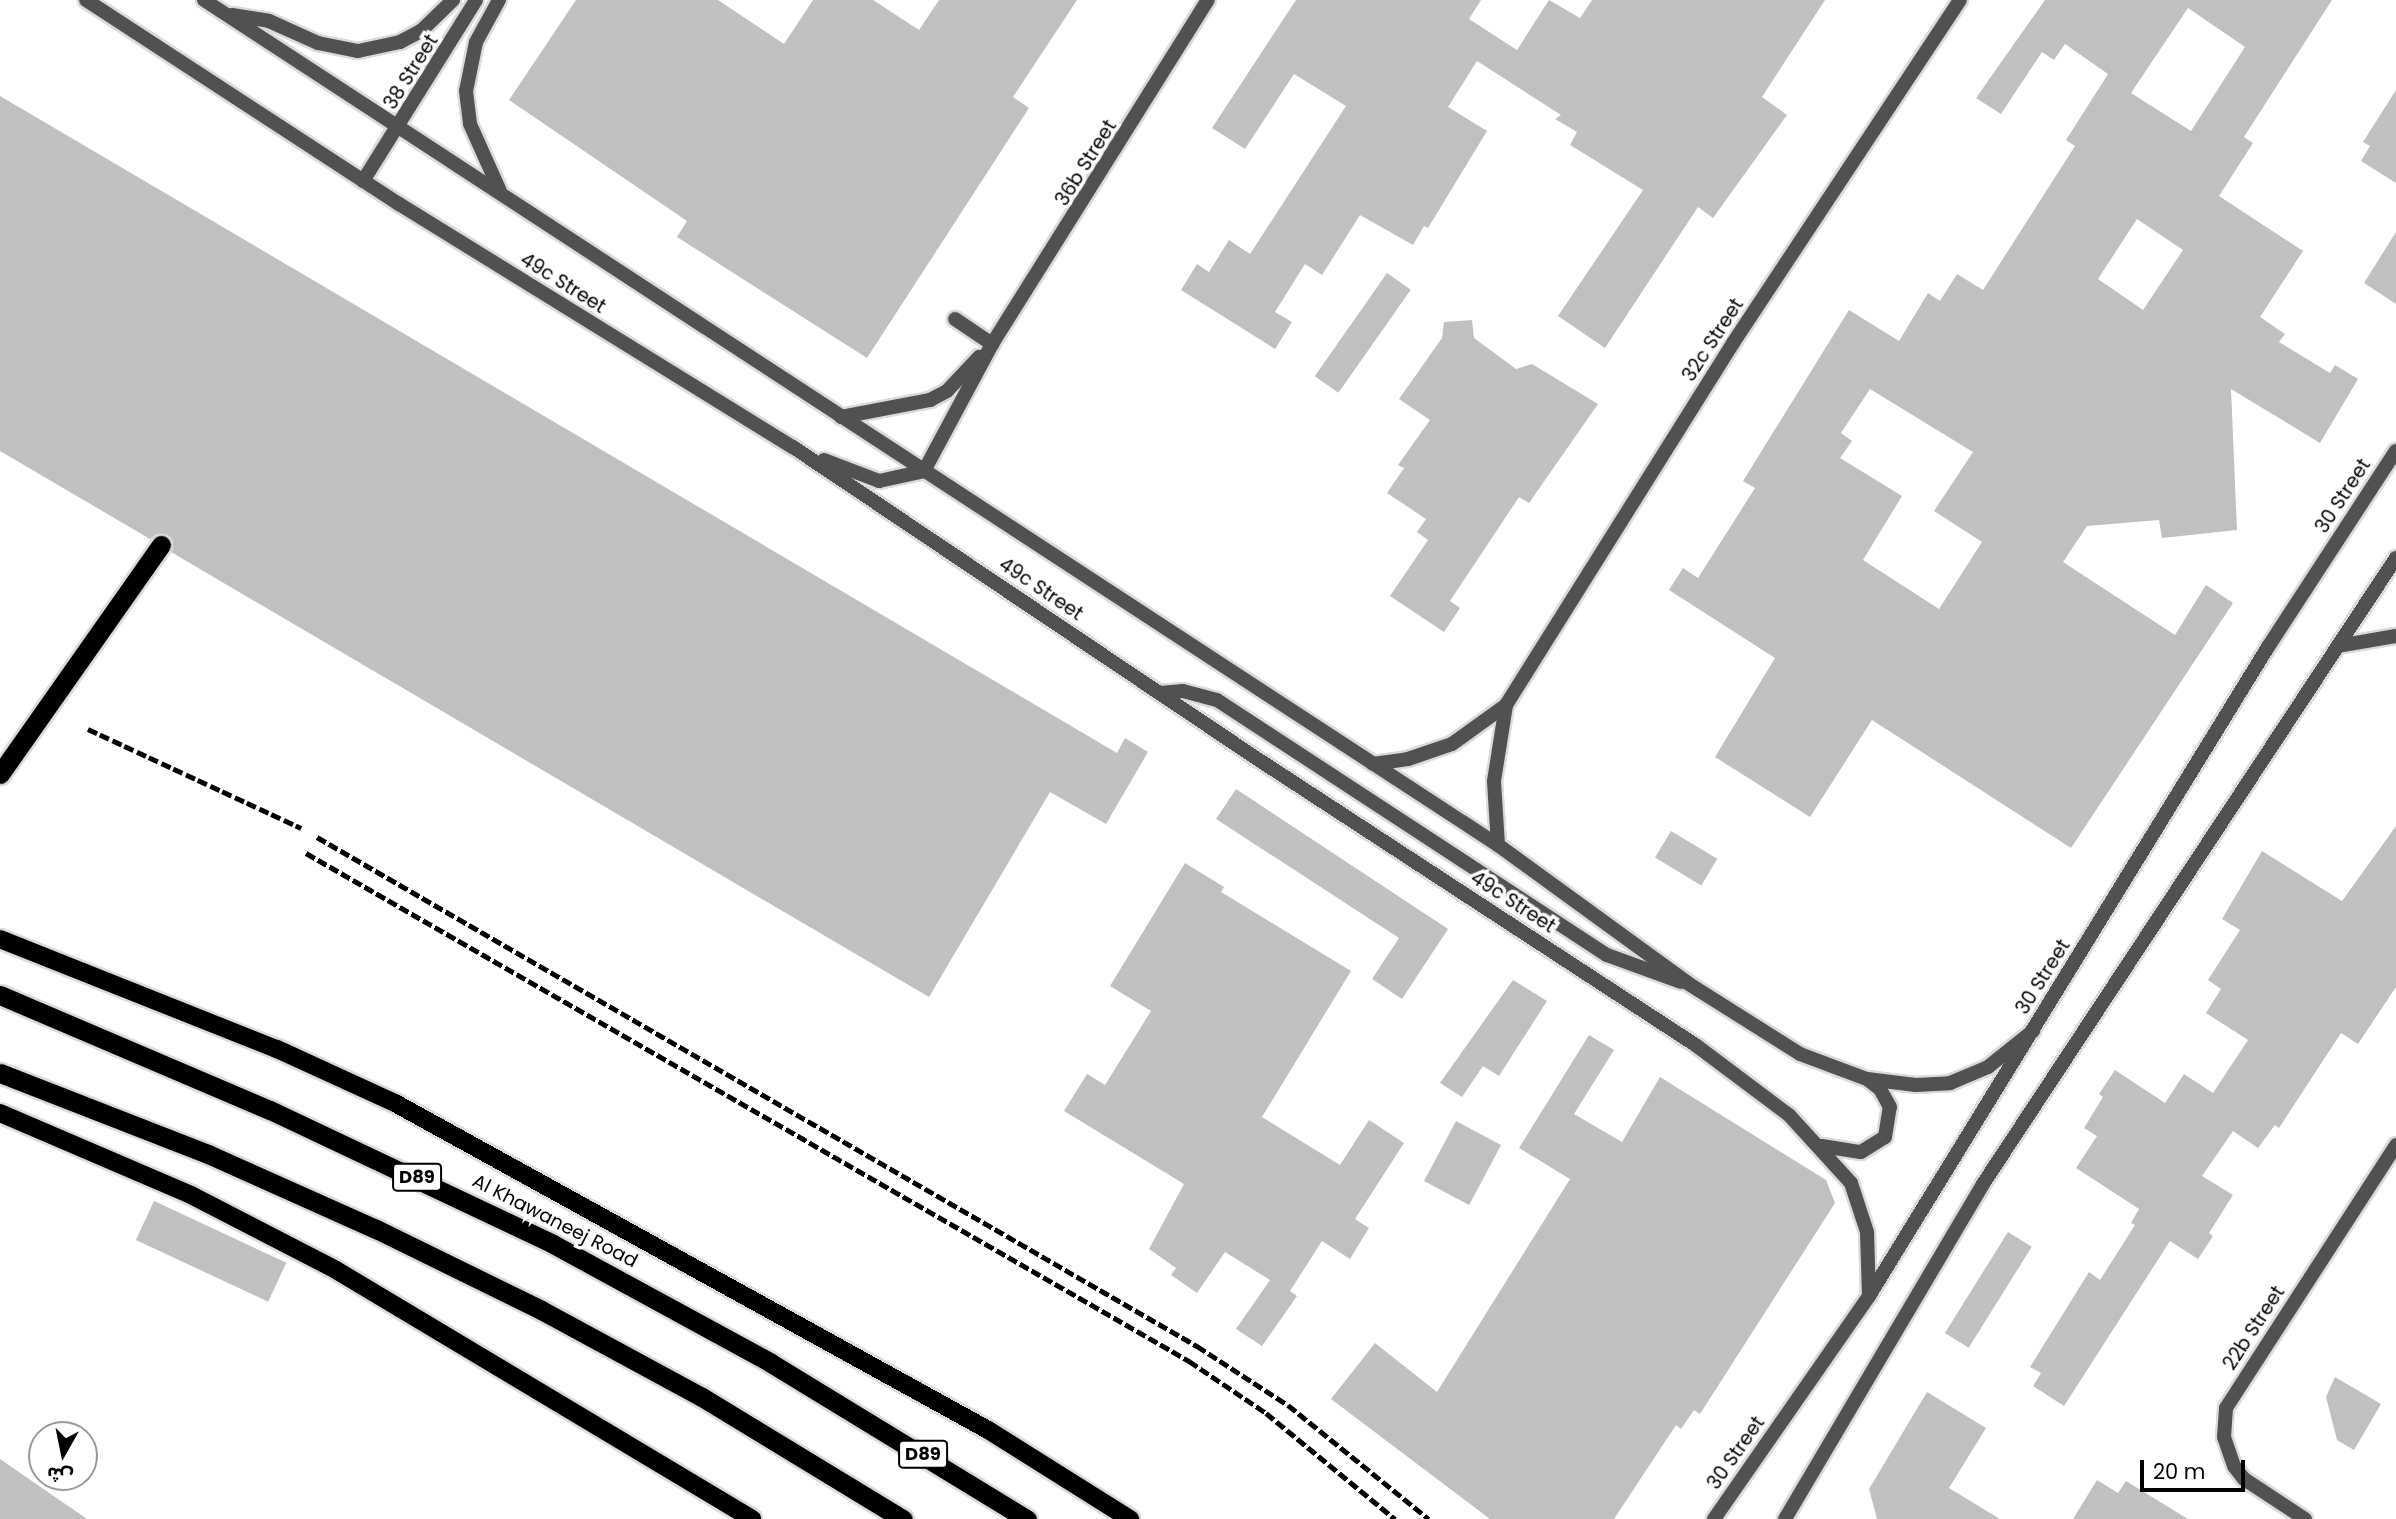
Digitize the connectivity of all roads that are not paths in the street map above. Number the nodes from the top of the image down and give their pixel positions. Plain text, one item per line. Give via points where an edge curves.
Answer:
1 (86, 0) edge
2 (204, 0) edge
3 (453, 0) edge
4 (476, 0) edge
5 (499, 0) edge
6 (1208, 0) edge
7 (1960, 0) edge
8 (226, 14) junction
9 (398, 127) junction
10 (363, 181) junction
11 (502, 195) junction
12 (955, 319) dead end
13 (992, 344) junction
14 (841, 416) junction
15 (793, 447) junction
16 (2396, 451) edge
17 (924, 471) junction
18 (161, 545) dead end
19 (2396, 558) edge
20 (2396, 636) edge
21 (2338, 646) junction
22 (1160, 693) junction
23 (1506, 705) junction
24 (1373, 764) junction
25 (0, 774) edge
26 (1498, 845) junction
27 (0, 939) edge
28 (1689, 984) junction
29 (0, 995) edge
30 (2032, 1031) junction
31 (0, 1073) edge
32 (1867, 1079) junction
33 (0, 1113) edge
34 (2396, 1145) edge
35 (1821, 1146) junction
36 (1869, 1296) junction
37 (1794, 1504) junction
38 (752, 1519) edge
39 (904, 1519) edge
40 (1027, 1519) edge
41 (1130, 1519) edge
42 (1714, 1519) edge
43 (1786, 1519) edge
44 (1792, 1519) edge
45 (2305, 1519) edge

1 - 10 street, 49c Street
2 - 8 street, 49c Street
3 - 8 street via 421,31 400,42 358,51 318,43 268,22
4 - 9 street, 38 Street
5 - 11 street via 476,42 466,91 478,147
6 - 13 street, 36b Street
7 - 23 street, 32c Street via 1733,344
8 - 9 street, 49c Street
9 - 10 street, 38 Street
9 - 11 street, 49c Street
10 - 15 street, 49c Street
11 - 14 street, 49c Street
12 - 13 street
13 - 14 street, 36b Street via 947,391 930,400
13 - 17 street, 36b Street
14 - 17 street, 49c Street
15 - 17 street via 879,481
15 - 22 street, 49c Street
16 - 30 street, 30 Street via 2268,647
17 - 24 street, 49c Street
18 - 25 highway
19 - 21 street
20 - 21 street
21 - 37 street via 1983,1184
22 - 28 street via 1183,691 1227,706 1607,955
22 - 35 street, 49c Street via 1658,1018 1767,1097
23 - 24 street, 32c Street via 1452,744 1408,759
23 - 26 street, 32c Street via 1494,781
24 - 26 street, 49c Street
26 - 28 street, 49c Street
27 - 41 main road via 278,1049 395,1103 988,1430
28 - 32 street, 49c Street via 1800,1054
29 - 40 highway, Al Khawaneej Road / D89 via 413,1175 692,1318
30 - 32 street, 49c Street via 1970,1077 1916,1085
30 - 36 street, 30 Street
31 - 39 highway via 208,1154 541,1310
32 - 35 street via 1890,1107 1885,1137 1861,1153
33 - 38 main road via 191,1195 324,1263
34 - 45 street, 22b Street via 2226,1408 2224,1437 2234,1466 2244,1479
35 - 36 street, 49c Street via 1851,1183 1864,1217
36 - 42 street, 30 Street
37 - 43 street
37 - 44 street

